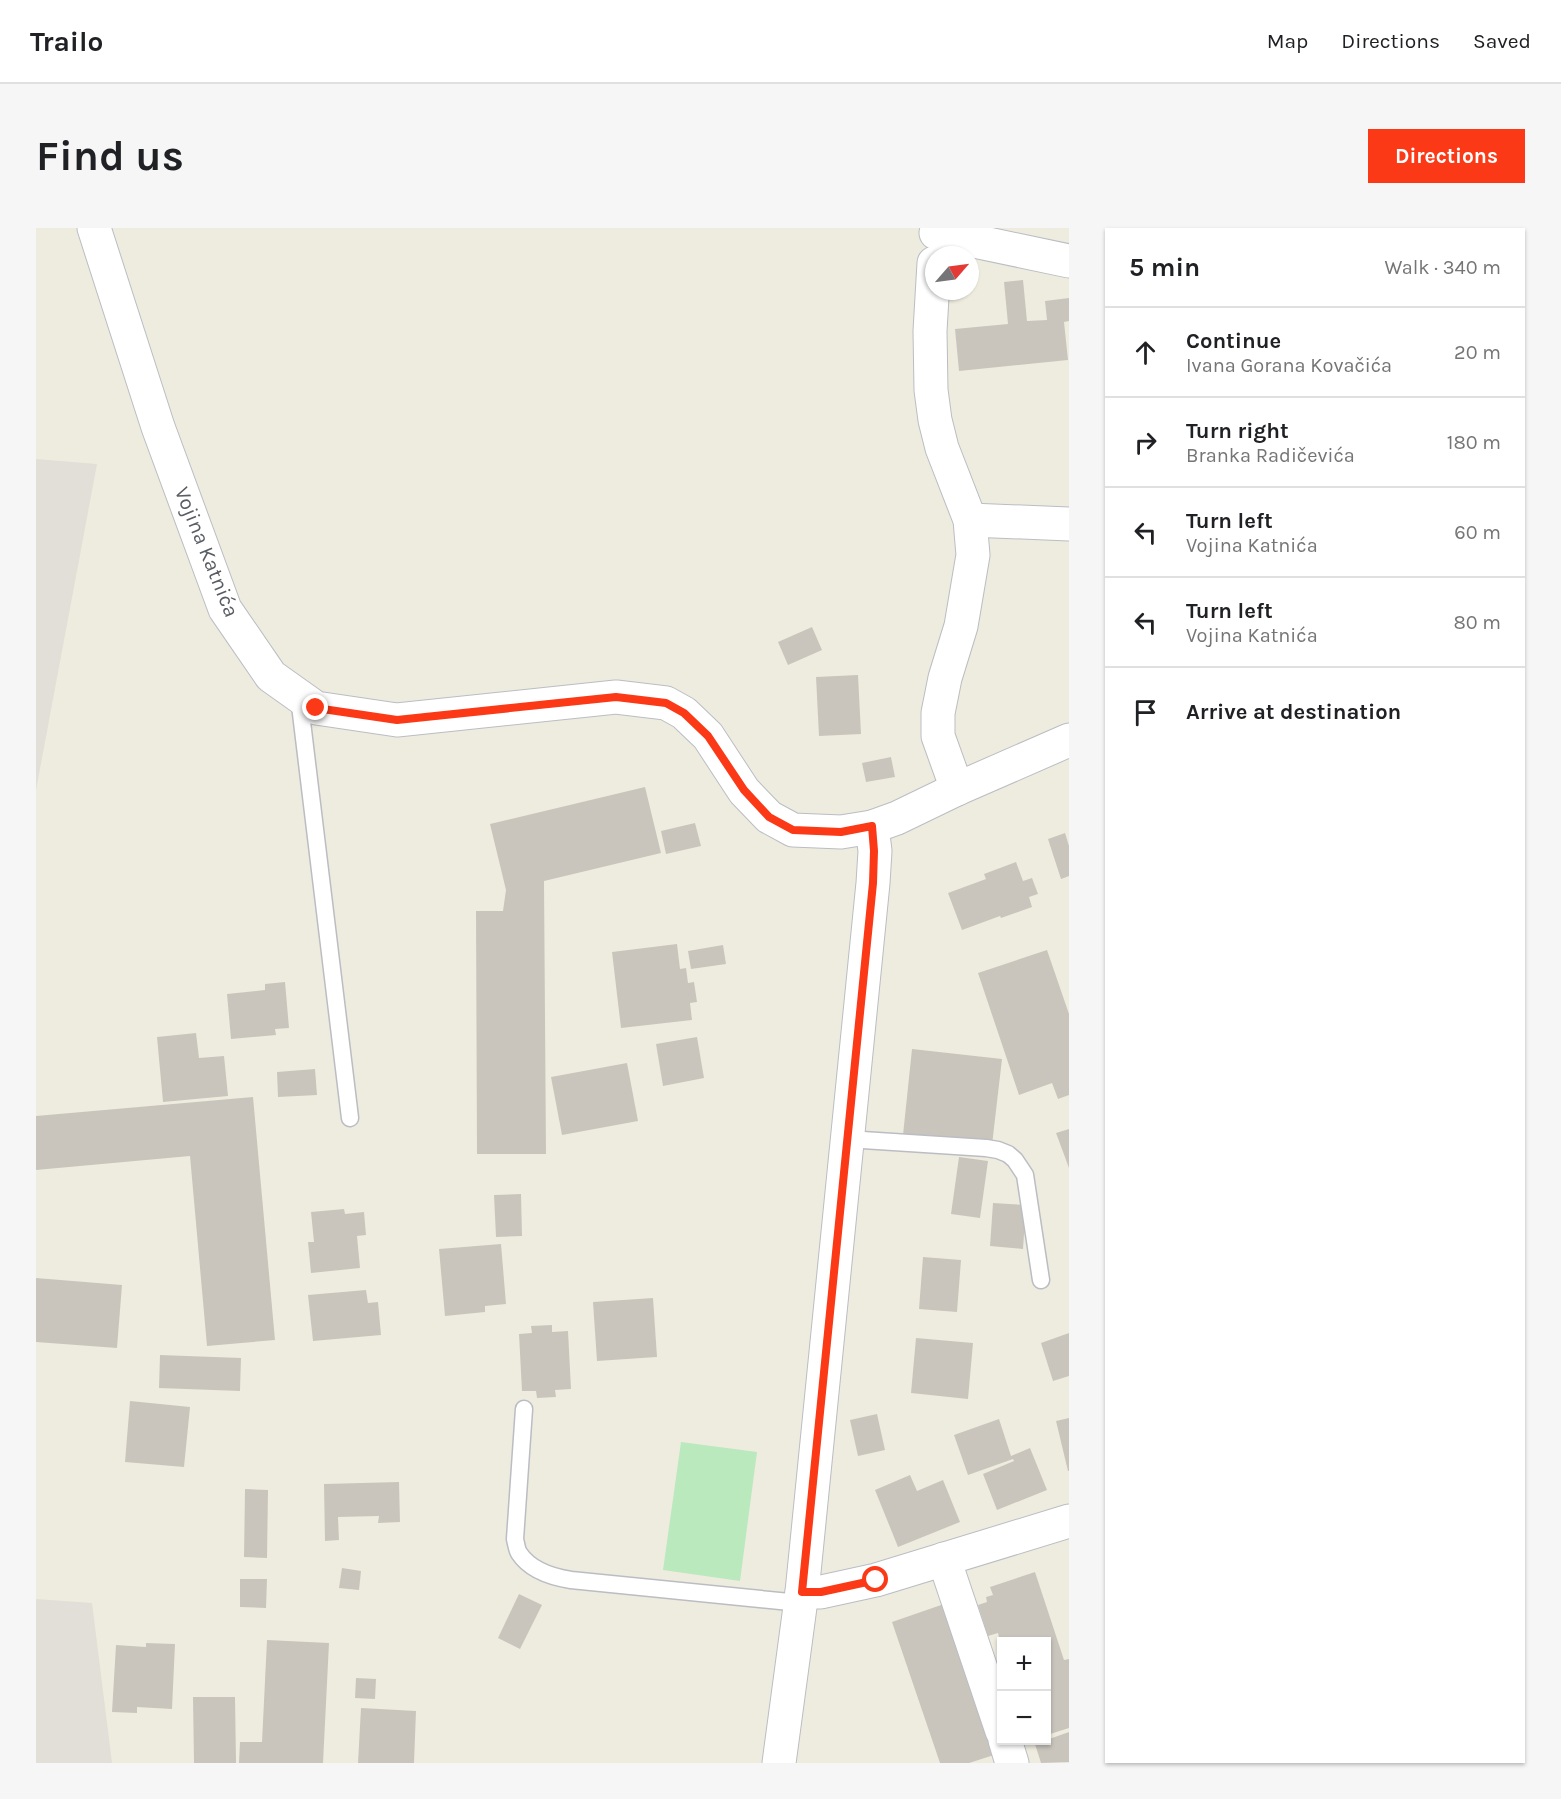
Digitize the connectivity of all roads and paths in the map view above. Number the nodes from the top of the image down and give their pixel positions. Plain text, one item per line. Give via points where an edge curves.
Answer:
1 (94, 228) edge
2 (935, 245) edge
3 (1069, 261) edge
4 (970, 520) junction
5 (1069, 524) edge
6 (299, 696) junction
7 (1069, 740) edge
8 (957, 789) junction
9 (872, 826) junction
10 (350, 1118) dead end
11 (847, 1139) junction
12 (1041, 1280) dead end
13 (524, 1409) dead end
14 (1069, 1522) edge
15 (944, 1559) junction
16 (801, 1597) junction
17 (997, 1716) edge
18 (1007, 1745) edge
19 (779, 1763) edge
20 (1012, 1763) edge

1 - 6 street, Vojina Katnića via 158,426 225,609 271,676
2 - 3 street
2 - 4 street via 930,331 935,420
4 - 5 street
4 - 8 street via 973,555 961,626 938,713 938,736
6 - 9 street, Vojina Katnića via 316,708 397,720 616,697 666,703 684,713 708,736 744,790 769,817 793,830 841,832
6 - 10 lane
7 - 8 street, Vojina Katnića
8 - 9 street, Vojina Katnića
9 - 11 street via 873,883
11 - 12 lane via 986,1148 1008,1154 1025,1175
11 - 16 street
13 - 16 lane via 515,1539 518,1552 534,1568 571,1580
14 - 15 street
15 - 16 street
15 - 17 street
16 - 19 street
18 - 20 street

